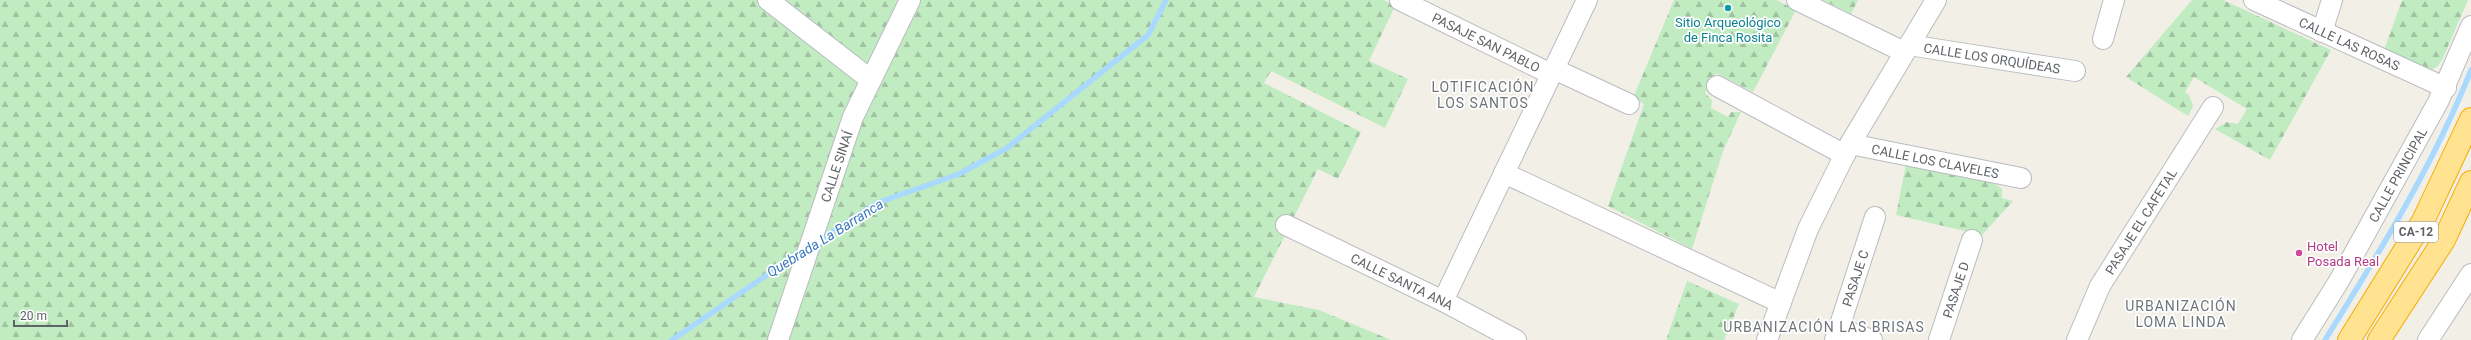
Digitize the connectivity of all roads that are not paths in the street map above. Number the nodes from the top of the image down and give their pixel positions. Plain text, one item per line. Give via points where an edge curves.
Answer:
1 (768, 0) edge
2 (910, 0) edge
3 (1400, 0) edge
4 (1587, 0) edge
5 (1797, 0) edge
6 (1936, 0) edge
7 (2114, 0) edge
8 (2254, 0) edge
9 (2332, 0) edge
10 (2471, 26) edge
11 (2322, 32) junction
12 (2102, 39) dead end
13 (1907, 49) junction
14 (1553, 71) junction
15 (2075, 71) dead end
16 (870, 80) junction
17 (1717, 86) dead end
18 (2446, 88) junction
19 (1629, 104) dead end
20 (2213, 107) dead end
21 (2471, 119) edge
22 (1847, 150) junction
23 (1504, 173) junction
24 (2021, 178) dead end
25 (2471, 182) edge
26 (1875, 217) dead end
27 (1286, 225) dead end
28 (1972, 240) dead end
29 (2471, 274) edge
30 (1443, 301) junction
31 (1781, 303) junction
32 (1837, 335) edge
33 (778, 340) edge
34 (1516, 340) edge
35 (1767, 340) edge
36 (1872, 340) edge
37 (1940, 340) edge
38 (2077, 340) edge
39 (2302, 340) edge
40 (2350, 340) edge
41 (2379, 340) edge
42 (2428, 340) edge

1 - 16 street
2 - 16 street, CALLE SINAÍ
3 - 14 street, PASAJE SAN PABLO
4 - 14 street
5 - 13 street, CALLE LOS ORQUÍDEAS
6 - 13 street
7 - 12 street
8 - 11 street, CALLE LAS ROSAS
9 - 11 street
10 - 18 street, CALLE PRINCIPAL
11 - 18 street, CALLE LAS ROSAS
13 - 15 street, CALLE LOS ORQUÍDEAS
13 - 22 street
14 - 19 street, PASAJE SAN PABLO
14 - 23 street
16 - 33 street, CALLE SINAÍ via 853,117
17 - 22 street, CALLE LOS CLAVELES
18 - 39 street, CALLE PRINCIPAL via 2339,281
20 - 38 street, PASAJE EL CAFETAL via 2100,286
21 - 40 highway, CA-12 via 2423,221
22 - 24 street, CALLE LOS CLAVELES
22 - 31 street via 1808,229
23 - 30 street
23 - 31 street
25 - 41 highway, CA-12 via 2444,240
26 - 32 street, PASAJE C
27 - 30 street, CALLE SANTA ANA
28 - 37 street, PASAJE D
29 - 42 street
30 - 34 street, CALLE SANTA ANA
31 - 35 street
32 - 36 street

